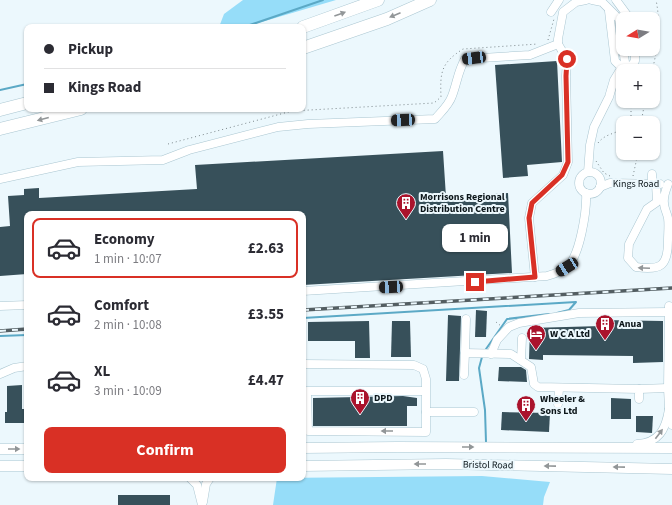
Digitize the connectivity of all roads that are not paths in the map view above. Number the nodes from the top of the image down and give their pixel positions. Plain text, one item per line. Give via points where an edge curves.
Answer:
1 (378, 0) edge
2 (430, 0) edge
3 (559, 0) edge
4 (586, 0) edge
5 (592, 0) edge
6 (616, 0) edge
7 (609, 11) junction
8 (551, 12) dead end
9 (625, 12) edge
10 (616, 17) edge
11 (306, 26) edge
12 (558, 44) junction
13 (306, 47) edge
14 (618, 64) edge
15 (616, 78) edge
16 (24, 104) edge
17 (0, 110) edge
18 (69, 112) edge
19 (0, 129) edge
20 (591, 172) junction
21 (652, 174) dead end
22 (0, 179) edge
23 (600, 183) junction
24 (654, 184) junction
25 (670, 184) edge
26 (589, 194) junction
27 (535, 277) junction
28 (306, 291) edge
29 (24, 305) edge
30 (0, 306) edge
31 (466, 319) dead end
32 (522, 338) dead end
33 (465, 353) junction
34 (491, 354) junction
35 (521, 360) junction
36 (306, 364) edge
37 (671, 364) edge
38 (24, 367) edge
39 (4, 370) edge
40 (464, 375) dead end
41 (559, 388) junction
42 (668, 388) junction
43 (639, 389) junction
44 (426, 391) junction
45 (639, 399) dead end
46 (558, 404) dead end
47 (669, 409) junction
48 (426, 412) junction
49 (474, 412) dead end
50 (672, 424) edge
51 (306, 443) edge
52 (554, 447) junction
53 (306, 448) edge
54 (356, 448) junction
55 (672, 448) edge
56 (0, 449) edge
57 (24, 449) edge
58 (0, 466) edge
59 (24, 466) edge
60 (306, 466) edge
61 (672, 469) edge
62 (193, 481) edge
63 (208, 481) edge
64 (202, 505) edge

11 -> 1 highway
2 -> 13 highway
3 - 8 street
4 - 12 street via 576,2 563,12
5 - 7 street via 602,2
6 - 9 street
7 - 10 street
7 - 14 street via 615,61
12 - 22 street via 530,55 465,59 452,97 435,119 278,127 189,150 163,160 78,162
12 - 27 street via 567,59 568,162 562,175 532,203 529,218
15 - 20 street via 594,127 590,145
16 - 17 highway
18 -> 19 highway
20 - 23 street
20 - 26 street via 580,179 580,188
21 - 24 street
23 - 24 street, Kings Road via 612,180
23 - 26 street
24 - 25 street, Kings Road
25 -> 24 street via 664,198 668,218 667,257 660,267 645,269 636,267 628,258 629,244 647,210 657,202
26 - 27 street via 575,258 558,273
27 - 28 street
29 - 30 street
31 - 33 street
32 - 35 street
33 - 34 street
33 - 40 street
34 - 35 street via 511,354
34 - 37 street, Bristol Road via 497,340 509,327 519,323 579,312 669,309
35 - 41 street via 531,367 534,384 538,387
36 - 44 street via 414,365 423,369
37 - 42 street, Bristol Road
38 - 39 street
41 - 43 street
41 - 46 street
42 - 43 street
42 - 47 street, Bristol Road
43 - 45 street
44 - 48 street
48 -> 44 street via 426,432 308,431 307,391
47 - 50 street, Bristol Road
52 -> 47 street, Bristol Road via 568,444 646,444 659,435 665,425
48 - 49 street
51 - 54 street
54 -> 52 main road, Bristol Road
52 - 55 main road, Bristol Road
53 - 54 main road, Bristol Road
56 -> 57 main road
58 - 59 main road
61 -> 60 main road, Bristol Road via 446,464
62 - 64 street
63 - 64 street

